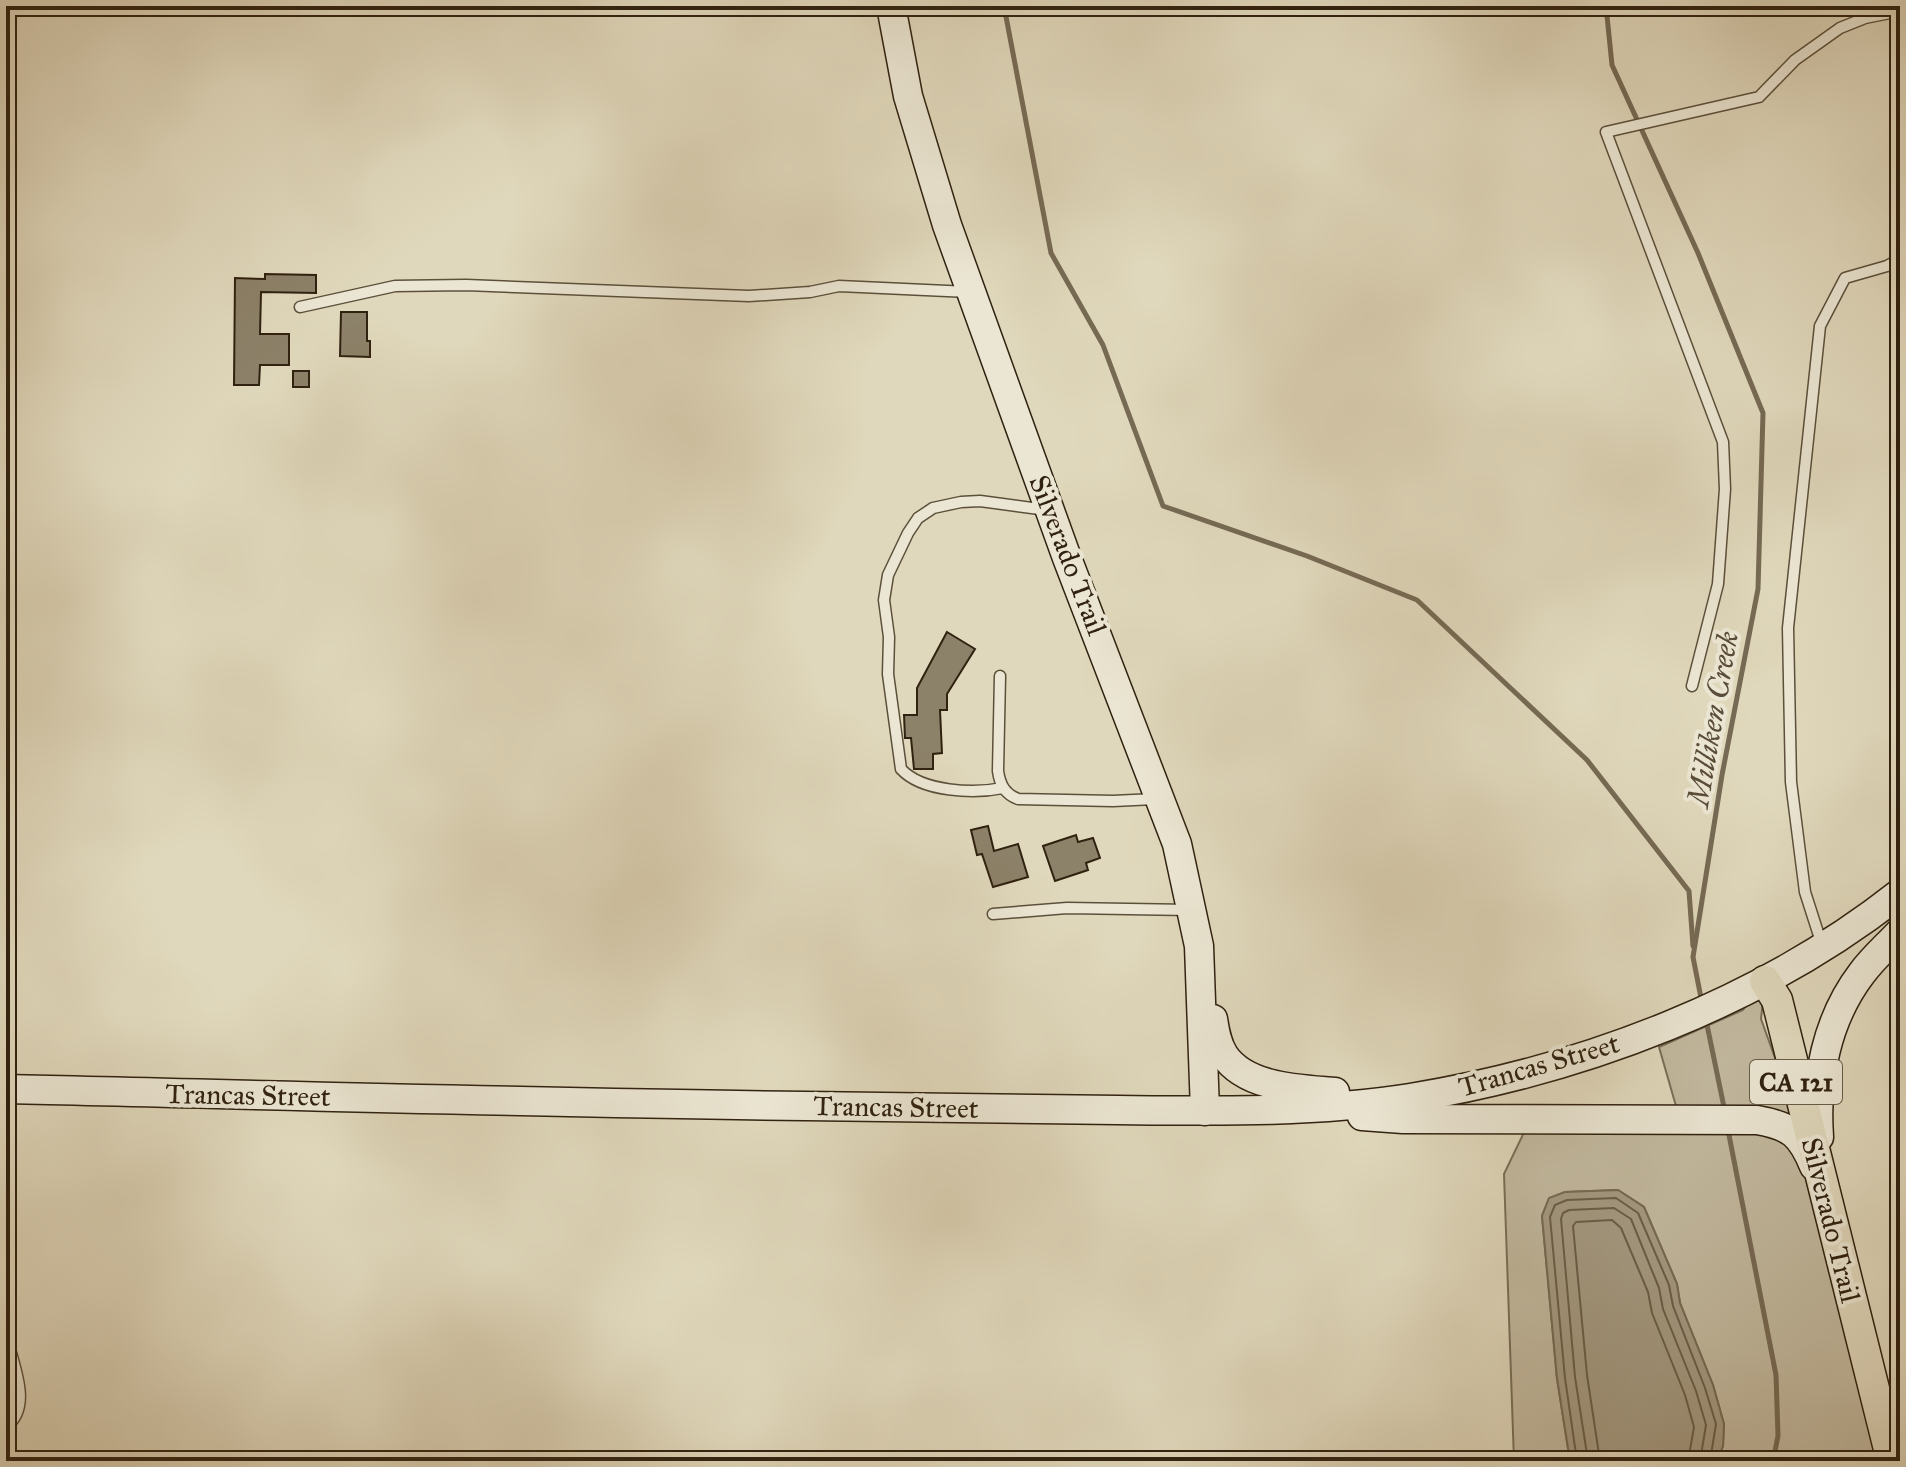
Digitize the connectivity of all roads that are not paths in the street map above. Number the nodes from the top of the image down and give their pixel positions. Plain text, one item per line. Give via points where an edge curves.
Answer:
1 (891, 6) edge
2 (1900, 11) edge
3 (1900, 259) edge
4 (971, 292) junction
5 (300, 307) dead end
6 (1050, 510) junction
7 (1000, 676) dead end
8 (1692, 686) dead end
9 (1003, 788) junction
10 (1161, 798) junction
11 (1900, 893) edge
12 (1192, 910) junction
13 (993, 914) dead end
14 (1900, 932) edge
15 (1199, 946) junction
16 (1822, 947) junction
17 (1765, 981) junction
18 (6, 1089) edge
19 (1407, 1098) junction
20 (1277, 1109) junction
21 (1205, 1111) junction
22 (1821, 1186) junction
23 (6, 1334) edge
24 (6, 1427) edge
25 (1892, 1461) edge

1 - 4 main road, Silverado Trail via 908,96
2 - 8 lane via 1840,28 1795,60 1759,97 1606,134 1723,442 1718,584
3 - 16 lane via 1845,278 1820,326 1788,628 1791,782 1805,892
4 - 5 lane via 839,286 749,296 395,286
4 - 6 main road, Silverado Trail
6 - 9 lane via 980,501 933,508 918,518 888,575 888,674 901,769 908,777 939,787 967,792
6 - 10 main road, Silverado Trail
7 - 9 lane via 998,771
9 - 10 lane via 1018,799
10 - 12 main road, Silverado Trail
11 - 16 main road, Trancas Street
12 - 13 lane via 1067,908
12 - 15 main road, Silverado Trail
14 - 22 main road via 1862,973 1828,1041 1817,1107
15 - 19 main road via 1218,1044 1235,1067 1271,1083 1309,1090
15 - 21 main road, Silverado Trail
16 - 17 main road, Trancas Street
17 - 19 main road, Trancas Street via 1659,1030 1539,1070
17 - 22 main road, Silverado Trail / CA 121 via 1777,1000
18 - 21 main road, Trancas Street
19 - 20 main road, Trancas Street
20 - 21 main road, Trancas Street
20 - 22 main road via 1403,1119 1757,1120 1794,1132 1806,1146
22 - 25 main road, Silverado Trail / CA 121
23 - 24 lane via 22,1398

